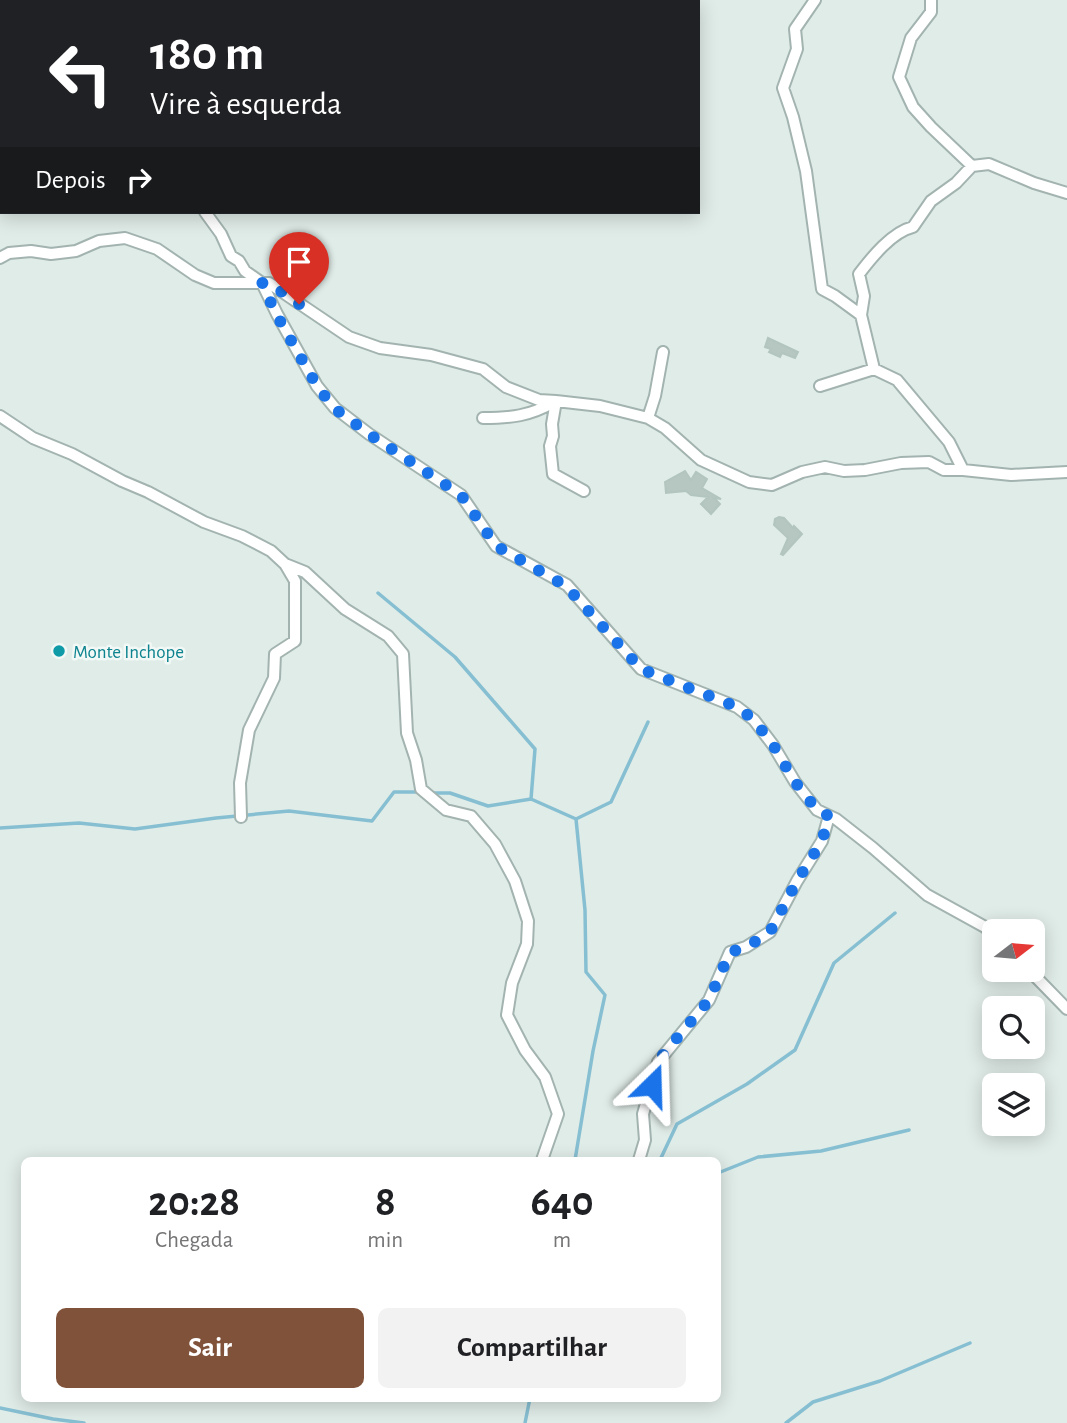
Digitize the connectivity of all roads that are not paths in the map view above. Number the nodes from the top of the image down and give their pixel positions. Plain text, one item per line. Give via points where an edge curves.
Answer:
1 (815, 0) edge
2 (931, 0) edge
3 (972, 166) junction
4 (1067, 193) edge
5 (206, 214) edge
6 (0, 258) edge
7 (262, 283) junction
8 (861, 315) junction
9 (663, 352) dead end
10 (874, 369) junction
11 (820, 386) dead end
12 (556, 401) junction
13 (0, 416) edge
14 (483, 418) dead end
15 (648, 418) junction
16 (963, 470) junction
17 (1067, 472) edge
18 (584, 491) dead end
19 (285, 564) junction
20 (829, 816) junction
21 (242, 817) dead end
22 (982, 925) edge
23 (1041, 982) edge
24 (1067, 1009) edge
25 (543, 1157) edge
26 (640, 1157) edge

1 - 8 street via 795,29 797,49 783,88 806,171 822,289
2 - 3 street via 931,12 911,38 899,77 914,107
3 - 4 street via 989,164
3 - 8 street via 859,274 864,296
5 - 7 street via 231,256
6 - 7 street via 9,253 76,251 99,241 125,238 158,249 214,283
7 - 12 street via 269,283 349,337 483,369 506,387 539,400
7 - 20 street via 317,386 334,408 461,495 496,546 566,586 641,669 737,707 754,720 795,782 817,810
8 - 10 street
9 - 15 street
10 - 11 street
10 - 16 street via 897,380 949,442
12 - 14 street via 508,418
12 - 15 street
12 - 18 street via 550,446 553,474
13 - 19 street via 32,438 271,551
15 - 16 street via 701,460 749,482 772,485 825,467 865,470 929,462 944,470
16 - 17 street via 1011,475
19 - 21 street via 295,581 295,641 275,654 274,678 249,730 240,783
19 - 25 street via 305,572 345,609 388,636 403,654 407,733 421,789 446,810 471,816 495,845 515,881 528,921 527,944 512,983 507,1015 524,1050 545,1077 558,1115
20 - 22 street via 927,895
20 - 26 street via 822,841 770,932 730,952 709,1000 657,1062 643,1114 645,1140
23 - 24 street

